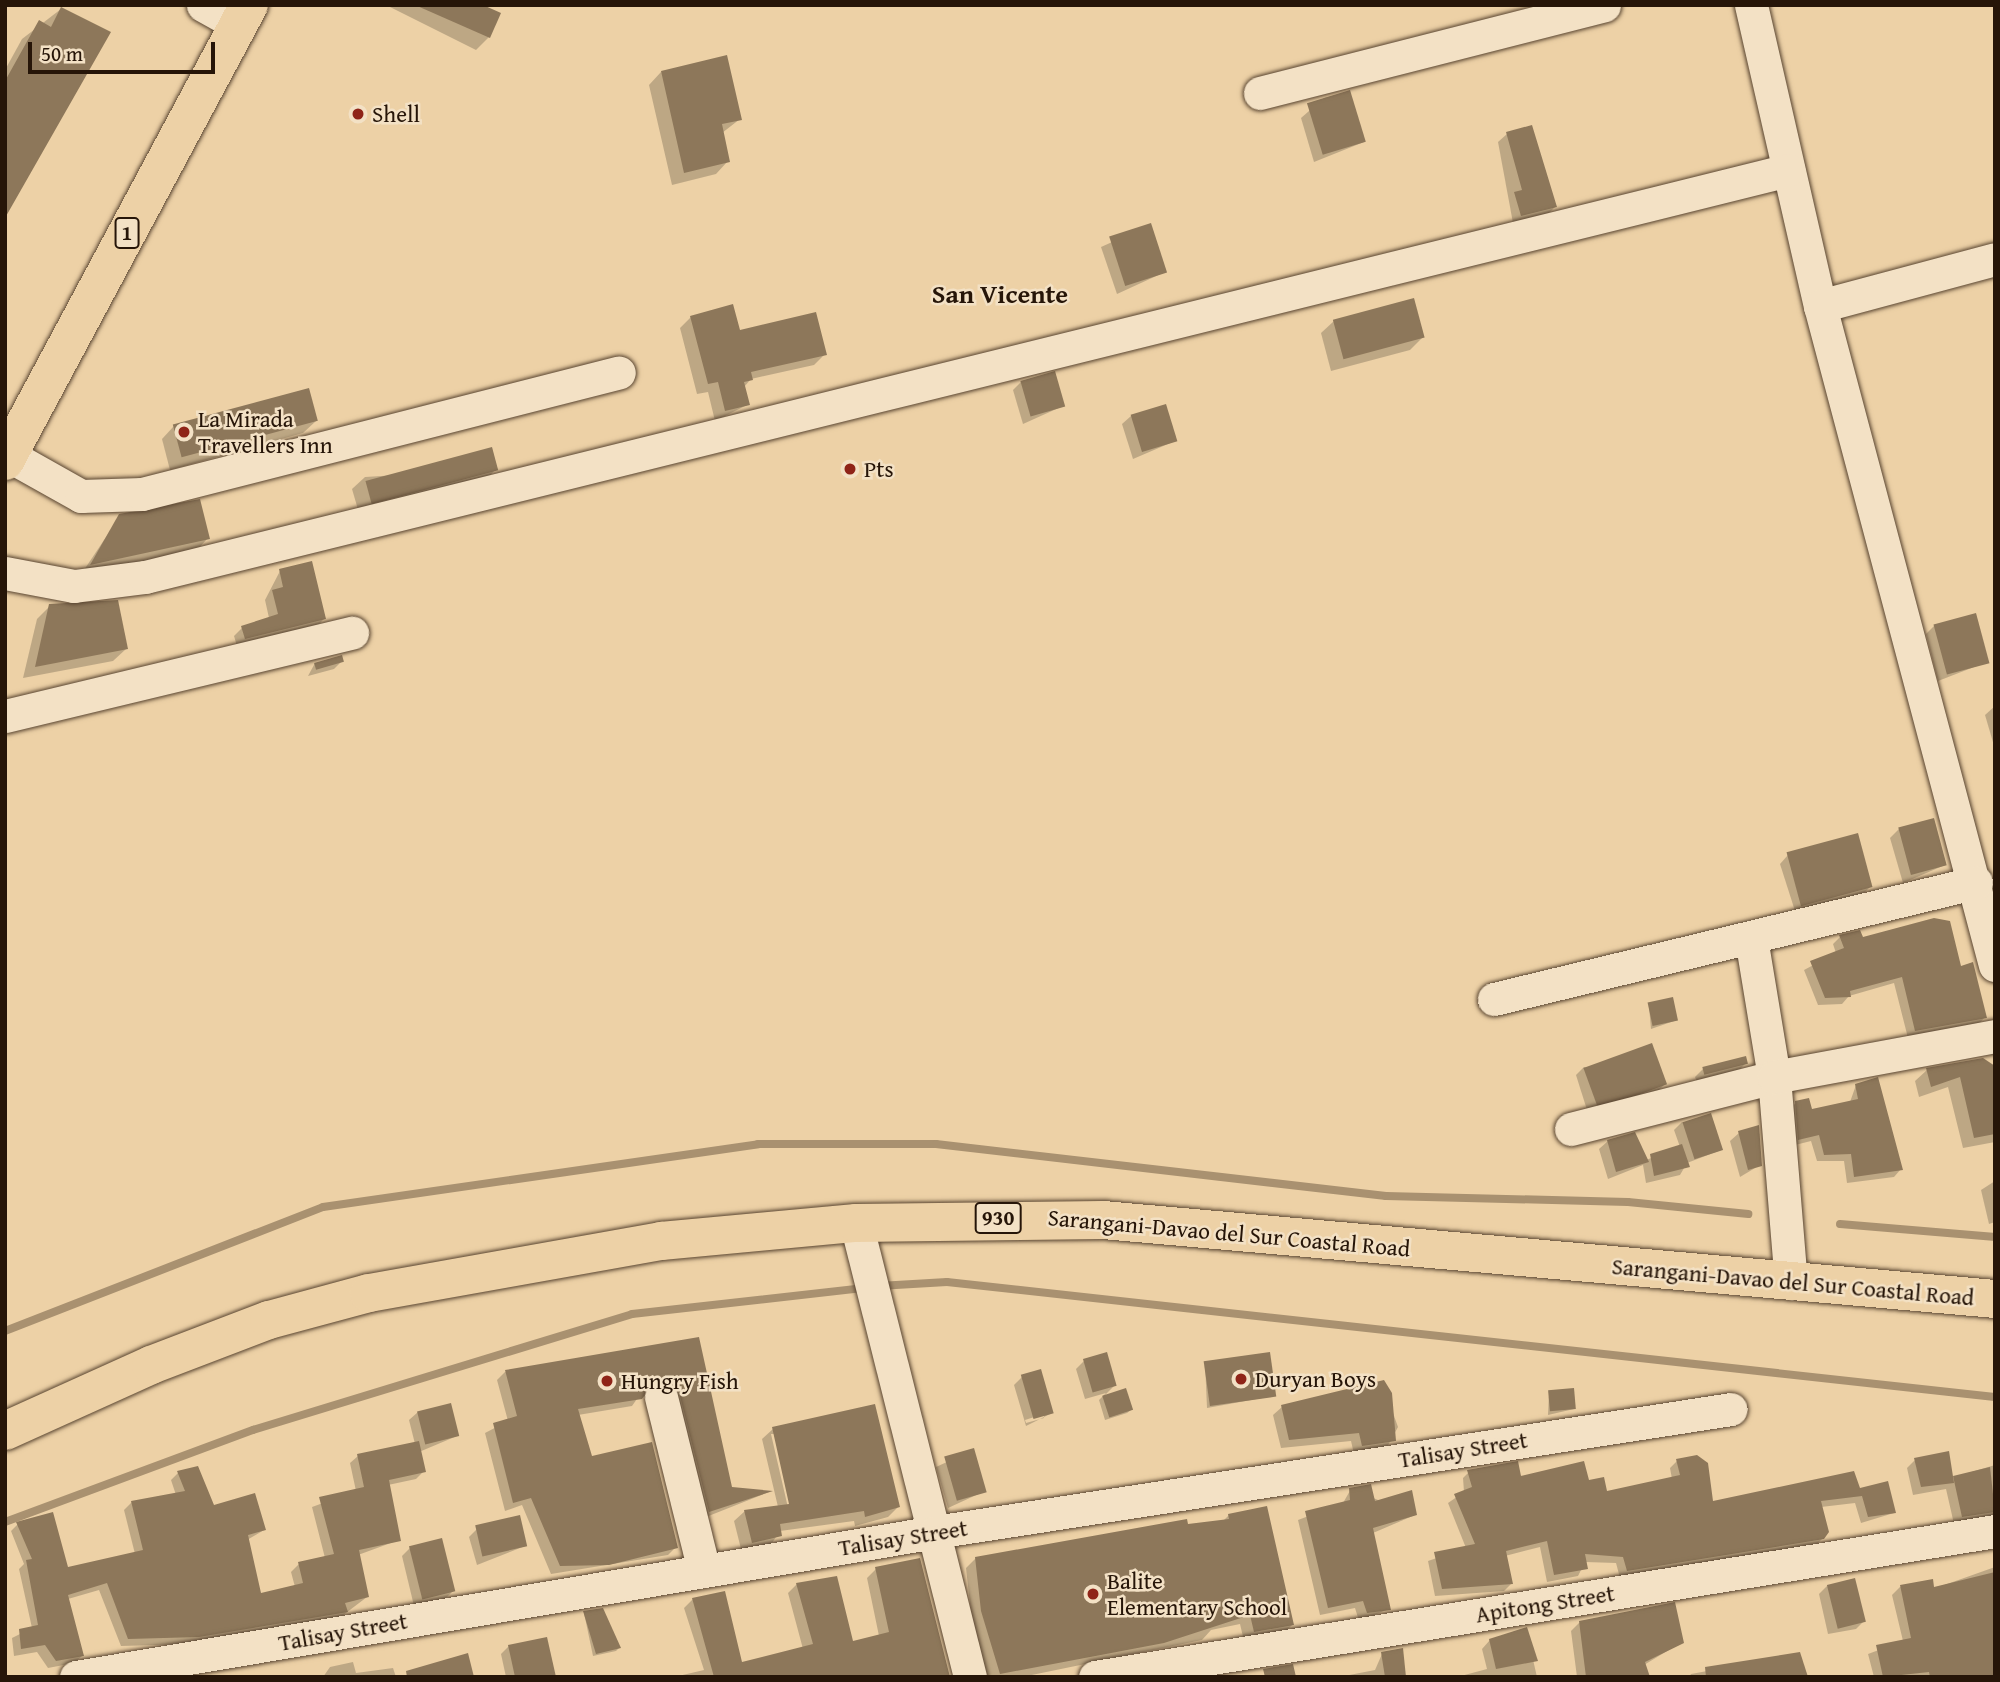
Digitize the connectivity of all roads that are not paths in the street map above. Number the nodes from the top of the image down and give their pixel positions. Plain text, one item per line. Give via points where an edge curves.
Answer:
1 (203, 5) edge
2 (1604, 5) edge
3 (1751, 5) edge
4 (244, 15) edge
5 (1260, 93) dead end
6 (1788, 170) junction
7 (1995, 259) edge
8 (1820, 306) junction
9 (619, 372) dead end
10 (7, 458) edge
11 (5, 573) edge
12 (352, 633) dead end
13 (5, 716) edge
14 (1976, 882) junction
15 (1751, 938) junction
16 (1995, 965) edge
17 (1494, 999) dead end
18 (1995, 1036) edge
19 (1774, 1077) junction
20 (1571, 1129) dead end
21 (856, 1223) junction
22 (1791, 1283) junction
23 (1995, 1299) edge
24 (661, 1397) dead end
25 (1731, 1409) dead end
26 (13, 1425) edge
27 (1995, 1531) edge
28 (935, 1532) junction
29 (704, 1571) junction
30 (76, 1677) edge
31 (970, 1677) edge
32 (1095, 1677) edge

1 - 4 street
2 - 5 street
3 - 6 street
4 - 10 main road, 1
6 - 8 street
6 - 11 street via 145,577 74,586
7 - 8 street
8 - 14 street
9 - 10 street via 142,494 81,496
12 - 13 street
14 - 15 street
14 - 16 street
15 - 17 street
15 - 19 street
18 - 19 street
19 - 20 street
19 - 22 street
21 - 22 main road, Sarangani-Davao del Sur Coastal Road / 930 via 1103,1220
21 - 26 main road, Sarangani-Davao del Sur Coastal Road / 930 via 661,1241 369,1293 269,1320
21 - 28 street
22 - 23 main road, Sarangani-Davao del Sur Coastal Road / 930
24 - 29 street
25 - 28 street, Talisay Street
27 - 32 street, Apitong Street
28 - 29 street, Talisay Street
28 - 31 street
29 - 30 street, Talisay Street

